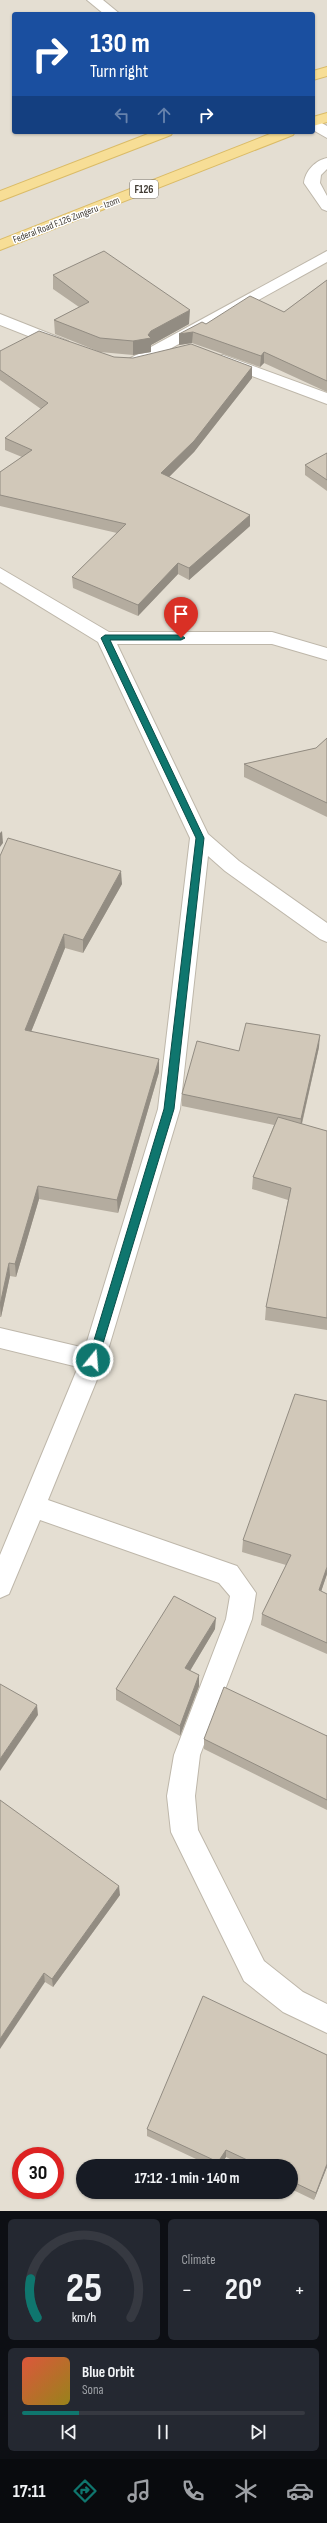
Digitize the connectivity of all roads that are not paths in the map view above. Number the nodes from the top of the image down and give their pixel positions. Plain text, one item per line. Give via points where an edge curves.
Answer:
1 (94, 0) edge
2 (110, 12) edge
3 (327, 71) edge
4 (315, 75) edge
5 (327, 117) edge
6 (315, 121) edge
7 (315, 124) edge
8 (161, 134) edge
9 (283, 134) edge
10 (327, 134) edge
11 (327, 162) edge
12 (0, 196) edge
13 (327, 206) edge
14 (0, 245) edge
15 (327, 256) edge
16 (0, 319) edge
17 (192, 349) edge
18 (79, 351) edge
19 (210, 355) edge
20 (114, 362) edge
21 (133, 363) junction
22 (327, 399) edge
23 (0, 574) edge
24 (105, 638) junction
25 (327, 654) edge
26 (200, 838) junction
27 (327, 934) edge
28 (0, 1338) edge
29 (93, 1360) junction
30 (32, 1506) junction
31 (0, 1586) edge
32 (327, 2019) edge

1 - 2 street
3 - 4 main road
5 - 6 main road
7 - 10 street
8 - 12 main road
9 - 14 main road, Federal Road F.126 Zungeru - Izom / F126
11 - 13 street via 314,173 311,186
15 - 21 street
16 - 18 street
17 - 21 street
19 - 22 street
20 - 21 street
23 - 24 street
24 - 25 street via 272,638
24 - 26 street
26 - 27 street via 232,866
26 - 29 street via 169,1109
28 - 29 street
29 - 30 street
30 - 31 street
30 - 32 street via 228,1574 243,1593 239,1618 187,1755 181,1796 185,1832 254,1971 292,2002

